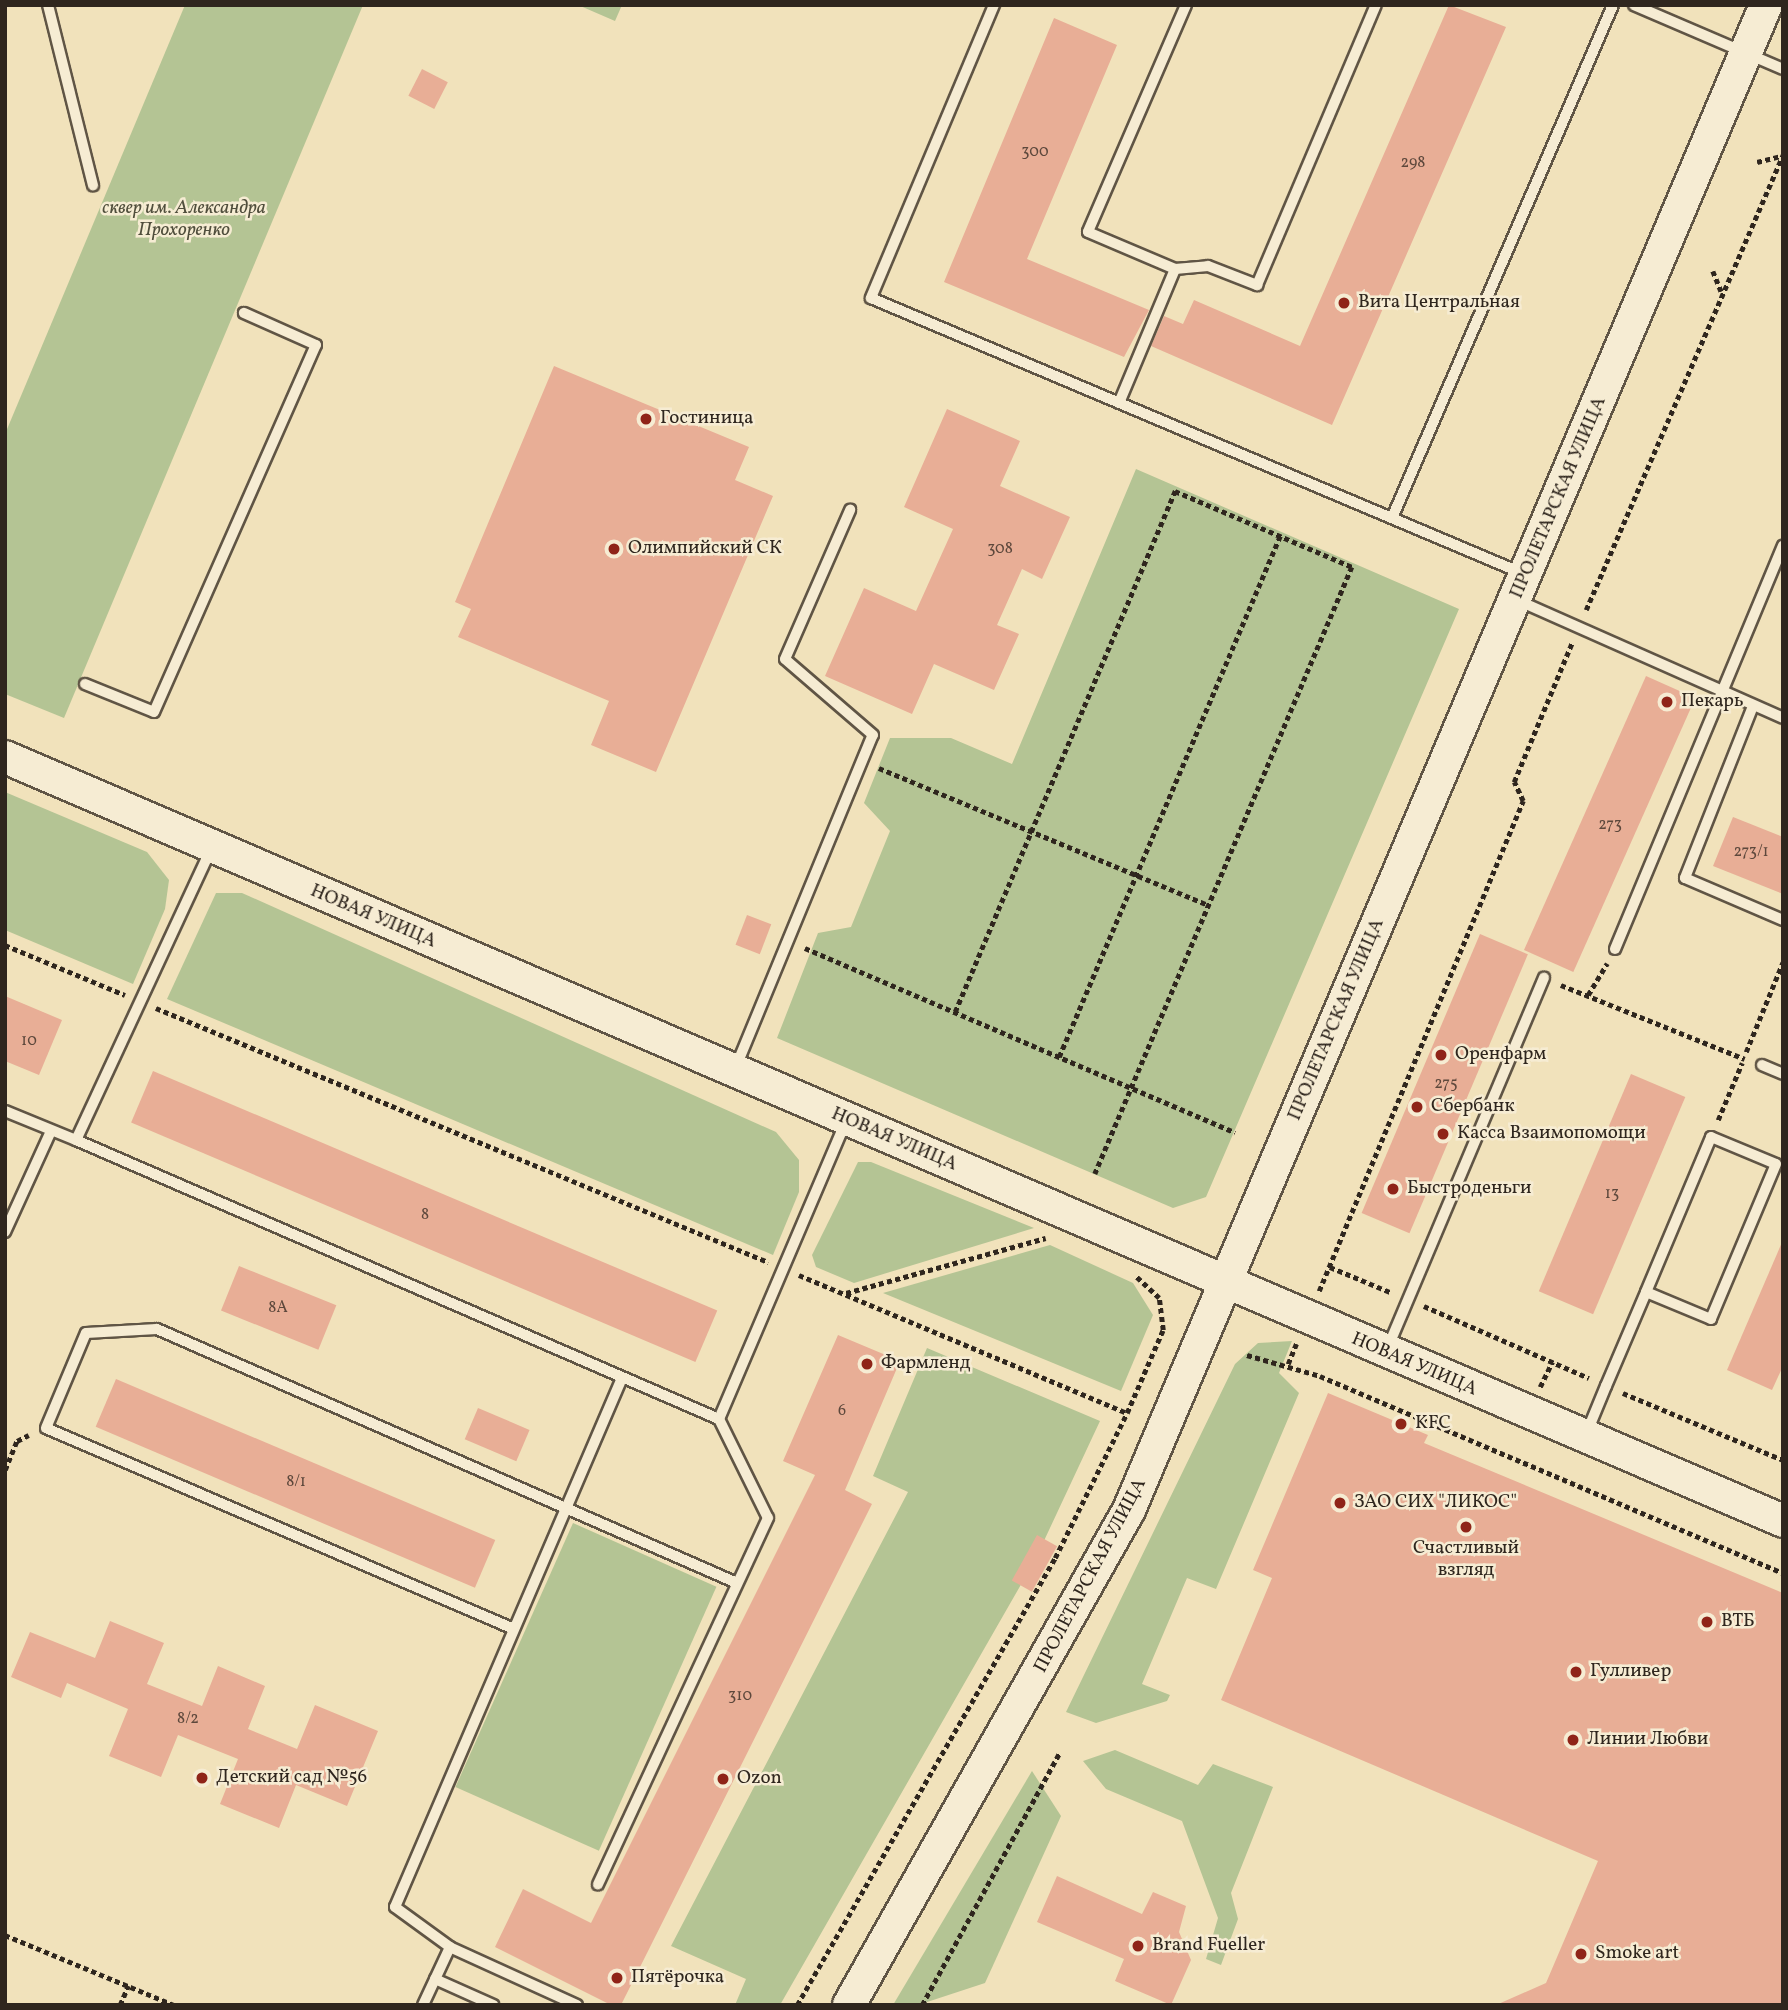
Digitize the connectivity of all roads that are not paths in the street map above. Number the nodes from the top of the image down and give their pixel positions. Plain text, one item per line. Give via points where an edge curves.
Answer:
1 (48, 5) edge
2 (994, 5) edge
3 (1186, 5) edge
4 (1376, 5) edge
5 (1613, 5) edge
6 (1634, 5) edge
7 (1766, 5) edge
8 (1745, 54) junction
9 (1783, 69) edge
10 (93, 185) dead end
11 (1175, 269) junction
12 (244, 313) dead end
13 (1119, 403) junction
14 (850, 510) dead end
15 (1392, 518) junction
16 (1783, 546) edge
17 (1521, 587) junction
18 (85, 684) dead end
19 (1720, 692) junction
20 (1754, 706) junction
21 (1783, 718) edge
22 (5, 757) edge
23 (212, 848) junction
24 (1783, 920) edge
25 (1615, 948) road end
26 (1544, 978) road end
27 (1762, 1065) road end
28 (734, 1071) junction
29 (1783, 1074) edge
30 (5, 1111) edge
31 (846, 1120) junction
32 (51, 1131) junction
33 (76, 1140) junction
34 (5, 1232) edge
35 (1225, 1284) junction
36 (1646, 1292) junction
37 (1385, 1353) junction
38 (622, 1378) junction
39 (719, 1419) junction
40 (1584, 1438) junction
41 (566, 1506) junction
42 (1783, 1521) edge
43 (737, 1583) junction
44 (514, 1629) junction
45 (598, 1884) dead end
46 (450, 1947) junction
47 (435, 1979) junction
48 (423, 2005) edge
49 (493, 2005) edge
50 (577, 2005) edge
51 (849, 2005) edge

1 - 10 lane
2 - 13 lane via 871,298
3 - 11 lane via 1088,232
4 - 11 lane via 1256,285 1208,266
5 - 15 lane
6 - 8 lane
7 - 8 main road, ПРОЛЕТАРСКАЯ УЛИЦА
8 - 9 lane
8 - 17 main road, ПРОЛЕТАРСКАЯ УЛИЦА
11 - 13 lane
12 - 18 lane via 316,345 154,712
13 - 15 lane
14 - 28 lane via 785,659 873,735
15 - 17 lane
16 - 19 lane
17 - 19 lane via 1579,627
17 - 35 main road, ПРОЛЕТАРСКАЯ УЛИЦА
19 - 20 lane
19 - 25 lane
20 - 21 lane
20 - 24 lane via 1685,878
22 - 23 main road, НОВАЯ УЛИЦА
23 - 28 main road, НОВАЯ УЛИЦА
23 - 33 lane
26 - 37 lane
27 - 29 lane
28 - 31 main road, НОВАЯ УЛИЦА
30 - 32 lane
31 - 35 main road, НОВАЯ УЛИЦА
31 - 39 lane
32 - 33 lane
32 - 34 lane
33 - 38 lane
35 - 37 main road, НОВАЯ УЛИЦА
35 - 51 main road, ПРОЛЕТАРСКАЯ УЛИЦА via 1129,1510
36 - 36 lane via 1712,1137 1776,1164 1711,1319
36 - 40 lane
37 - 40 main road, НОВАЯ УЛИЦА
38 - 39 lane
38 - 41 lane
39 - 43 lane via 768,1518
40 - 42 main road, НОВАЯ УЛИЦА
41 - 43 lane
41 - 44 lane
41 - 44 lane via 157,1329 86,1333 46,1428
43 - 45 lane
44 - 46 lane via 394,1907
46 - 47 lane
46 - 50 lane
47 - 48 lane
47 - 49 lane

